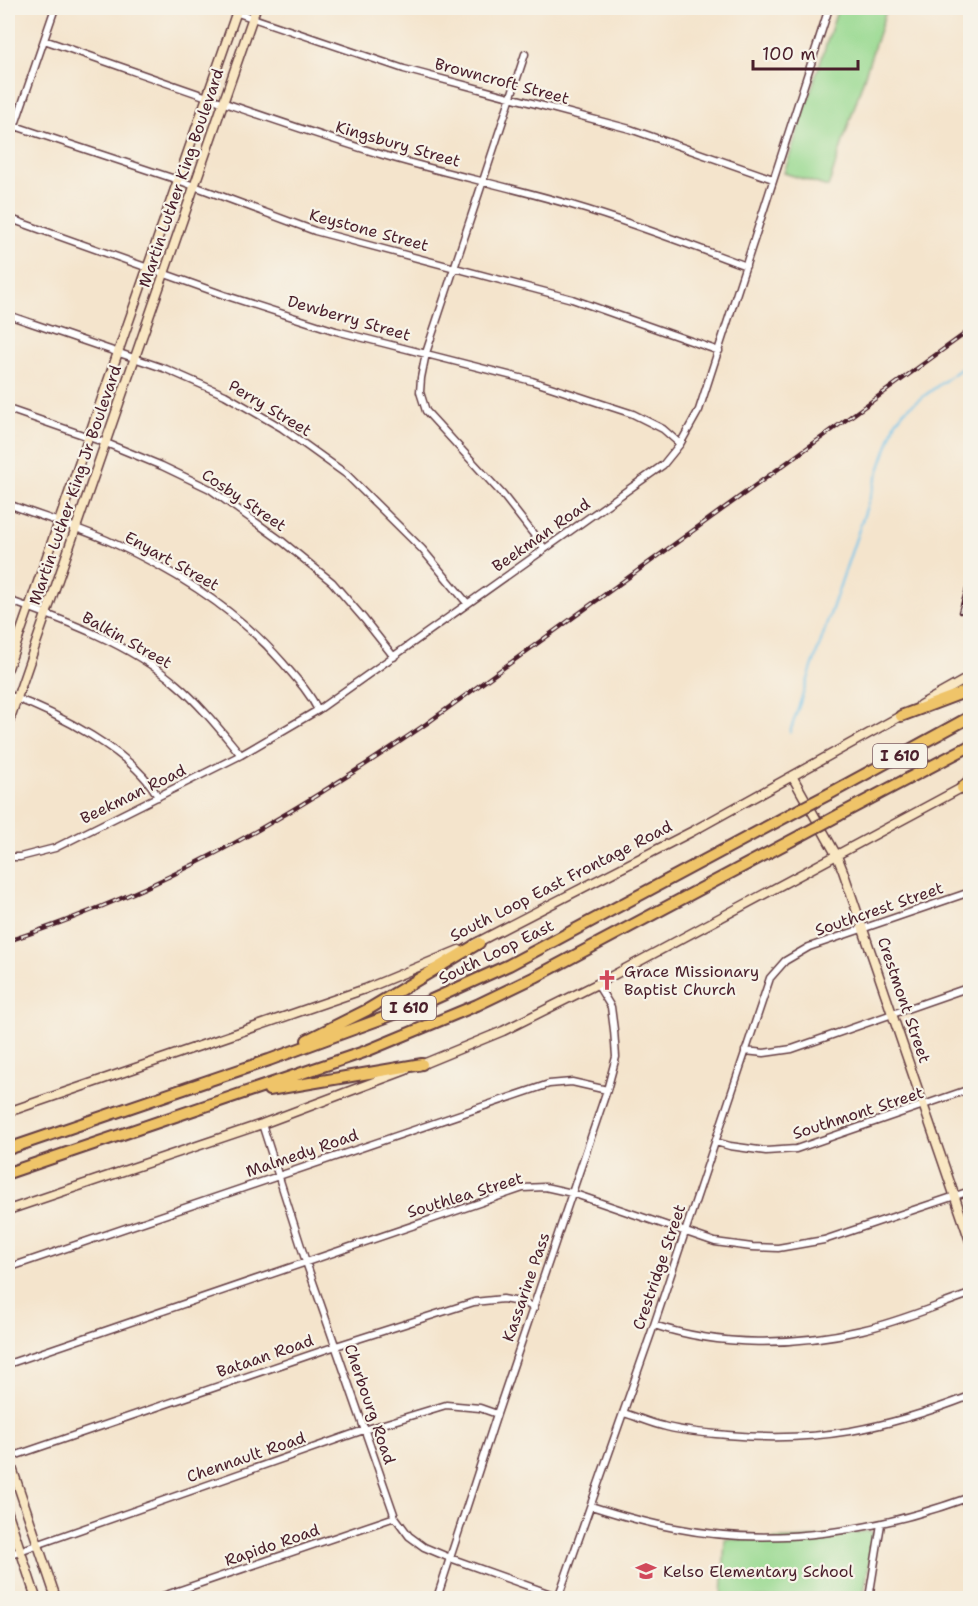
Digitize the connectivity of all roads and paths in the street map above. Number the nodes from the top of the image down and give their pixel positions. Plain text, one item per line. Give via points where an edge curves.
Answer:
1 (55, 8) edge
2 (223, 8) edge
3 (256, 8) edge
4 (829, 8) edge
5 (237, 10) edge
6 (253, 17) junction
7 (44, 40) junction
8 (525, 54) dead end
9 (207, 96) junction
10 (510, 96) junction
11 (224, 103) junction
12 (15, 126) junction
13 (8, 145) edge
14 (773, 179) junction
15 (178, 180) junction
16 (484, 181) junction
17 (194, 187) junction
18 (8, 218) edge
19 (746, 266) junction
20 (147, 267) junction
21 (455, 267) junction
22 (164, 274) junction
23 (8, 315) edge
24 (129, 321) joint
25 (718, 351) junction
26 (119, 352) junction
27 (426, 353) junction
28 (135, 358) junction
29 (8, 409) edge
30 (89, 436) junction
31 (106, 442) junction
32 (680, 444) junction
33 (8, 504) edge
34 (58, 522) junction
35 (75, 528) junction
36 (545, 549) junction
37 (8, 600) edge
38 (467, 603) junction
39 (29, 608) junction
40 (46, 615) junction
41 (393, 657) junction
42 (8, 668) edge
43 (970, 677) edge
44 (970, 690) edge
45 (12, 697) edge
46 (318, 710) junction
47 (901, 716) junction
48 (970, 717) edge
49 (8, 724) edge
50 (970, 746) edge
51 (241, 755) junction
52 (792, 776) junction
53 (968, 784) edge
54 (158, 797) junction
55 (837, 856) junction
56 (8, 857) edge
57 (970, 891) edge
58 (864, 928) junction
59 (479, 942) junction
60 (797, 954) joint
61 (597, 984) junction
62 (970, 987) edge
63 (893, 1014) junction
64 (745, 1051) junction
65 (269, 1060) junction
66 (422, 1064) junction
67 (970, 1089) edge
68 (607, 1090) junction
69 (239, 1095) junction
70 (924, 1105) junction
71 (8, 1112) edge
72 (262, 1124) junction
73 (716, 1142) junction
74 (8, 1149) edge
75 (8, 1173) edge
76 (278, 1176) junction
77 (970, 1191) edge
78 (572, 1194) junction
79 (956, 1196) junction
80 (8, 1210) edge
81 (686, 1232) junction
82 (970, 1241) edge
83 (306, 1262) junction
84 (8, 1268) edge
85 (970, 1294) edge
86 (534, 1308) junction
87 (654, 1325) junction
88 (336, 1346) junction
89 (8, 1364) edge
90 (970, 1396) edge
91 (624, 1413) junction
92 (497, 1414) junction
93 (364, 1430) junction
94 (8, 1457) edge
95 (970, 1497) edge
96 (591, 1506) junction
97 (8, 1513) edge
98 (395, 1517) junction
99 (881, 1524) junction
100 (38, 1545) junction
101 (20, 1550) junction
102 (8, 1555) edge
103 (450, 1558) junction
104 (559, 1598) edge
105 (36, 1599) edge
106 (56, 1599) edge
107 (157, 1599) edge
108 (437, 1599) edge
109 (869, 1599) edge

1 - 7 street
2 - 5 street, Browncroft Street
3 - 6 main road, Martin Luther King Boulevard
4 - 14 street, Beekman Road
5 - 6 street, Browncroft Street
5 - 9 main road, Martin Luther King Boulevard
6 - 10 street, Browncroft Street via 404,69
6 - 11 main road, Martin Luther King Boulevard
7 - 9 street, Kingsbury Street
7 - 12 street
8 - 10 street
9 - 11 street, Kingsbury Street
9 - 15 main road, Martin Luther King Boulevard
10 - 14 street, Browncroft Street via 630,129
10 - 16 street
11 - 16 street, Kingsbury Street via 412,164
11 - 17 main road, Martin Luther King Boulevard
12 - 13 street
12 - 15 street, Keystone Street
14 - 19 street, Beekman Road
15 - 17 street, Keystone Street
15 - 20 main road, Martin Luther King Boulevard
16 - 19 street, Kingsbury Street via 636,225
16 - 21 street
17 - 21 street, Keystone Street via 315,231
17 - 22 main road, Martin Luther King Boulevard
18 - 20 street, Dewberry Street
19 - 25 street, Beekman Road
20 - 22 street, Dewberry Street
20 - 24 main road, Martin Luther King Boulevard
21 - 25 street, Keystone Street via 572,299
21 - 27 street
22 - 27 street, Dewberry Street via 336,331
22 - 28 main road, Martin Luther King Boulevard
23 - 26 street, Perry Street
24 - 26 main road, Martin Luther King Jr Boulevard
25 - 32 street, Beekman Road via 699,410
26 - 28 street, Perry Street
26 - 30 main road, Martin Luther King Jr Boulevard
27 - 32 street, Dewberry Street via 532,381 633,414 663,429
27 - 36 street via 420,392 426,411 503,495
28 - 31 main road, Martin Luther King Jr Boulevard
28 - 38 street, Perry Street via 225,395 282,428 346,474 422,549
29 - 30 street, Cosby Street
30 - 31 street, Cosby Street
30 - 34 main road, Martin Luther King Jr Boulevard
31 - 35 main road, Martin Luther King Jr Boulevard
31 - 41 street, Cosby Street via 210,489 283,542 332,582
32 - 36 street, Beekman Road via 663,465
33 - 34 street, Enyart Street
34 - 35 street, Enyart Street
34 - 39 main road, Martin Luther King Jr Boulevard
35 - 40 main road, Martin Luther King Jr Boulevard
35 - 46 street, Enyart Street via 161,566 214,598 264,641 309,693
36 - 38 street, Beekman Road
37 - 39 street, Balkin Street
38 - 41 street, Beekman Road
39 - 40 street, Balkin Street
39 - 42 main road, Martin Luther King Jr Boulevard
40 - 45 main road, Martin Luther King Jr Boulevard
40 - 51 street, Balkin Street via 110,642 176,683
41 - 46 street, Beekman Road
43 - 47 main road, South Loop East Frontage Road
44 - 47 highway
45 - 49 main road, Martin Luther King Jr Boulevard
45 - 54 street via 73,723 120,756 151,785
46 - 51 street, Beekman Road
47 - 52 main road, South Loop East Frontage Road
48 - 65 highway, South Loop East / I 610, bridge via 509,965 427,1002
50 - 69 highway, I 610, bridge via 536,977 364,1052
51 - 54 street, Beekman Road
52 - 55 main road, Crestmont Street
52 - 59 main road, South Loop East Frontage Road
53 - 55 main road
54 - 56 street, Beekman Road via 55,848
55 - 58 main road, Crestmont Street
55 - 61 main road
57 - 58 street, Southcrest Street
58 - 60 street, Southcrest Street
58 - 63 main road, Crestmont Street
59 - 65 highway via 367,1010
59 - 71 main road, South Loop East Frontage Road via 365,989
60 - 64 street, Crestridge Street via 770,978
61 - 66 main road via 503,1031
61 - 68 street, Kassarine Pass via 611,1007 614,1030 616,1057
62 - 63 street
63 - 64 street via 792,1049
63 - 70 main road, Crestmont Street
64 - 73 street, Crestridge Street
65 - 74 highway, South Loop East / I 610
66 - 69 highway
66 - 72 main road
67 - 70 street, Southmont Street
68 - 76 street, Malmedy Road via 572,1082 549,1084
68 - 78 street, Kassarine Pass
69 - 75 highway, I 610
70 - 73 street, Southmont Street via 796,1149 766,1151
70 - 79 main road, Crestmont Street
72 - 76 street, Cherbourg Road
72 - 80 main road
73 - 81 street, Crestridge Street
76 - 83 street, Cherbourg Road
76 - 84 street, Malmedy Road
77 - 79 street, Southlea Street
78 - 81 street, Southlea Street
78 - 83 street, Southlea Street via 544,1187 523,1188
78 - 86 street, Kassarine Pass
79 - 81 street, Southlea Street via 804,1245 752,1247 715,1242
79 - 82 main road, Crestmont Street
81 - 87 street, Crestridge Street
83 - 88 street, Cherbourg Road
83 - 89 street, Southlea Street
85 - 87 street via 864,1330 810,1341 763,1343
86 - 88 street, Bataan Road via 503,1299 474,1302
86 - 92 street, Kassarine Pass
87 - 91 street, Crestridge Street
88 - 93 street, Cherbourg Road
88 - 94 street, Bataan Road
90 - 91 street via 912,1417 833,1435 769,1438 697,1432
91 - 96 street, Crestridge Street
92 - 93 street, Chennault Road via 446,1405
92 - 103 street, Kassarine Pass
93 - 98 street, Cherbourg Road
93 - 100 street, Chennault Road
94 - 100 main road
95 - 99 street
96 - 99 street via 676,1529 741,1535 809,1535
96 - 104 street, Crestridge Street
97 - 101 main road
98 - 103 street, Cherbourg Road via 409,1536
98 - 107 street, Rapido Road
99 - 109 street
100 - 101 street, Chennault Road
100 - 106 main road
101 - 102 street, Chennault Road
101 - 105 main road
103 - 104 street, Cherbourg Road
103 - 108 street, Kassarine Pass

